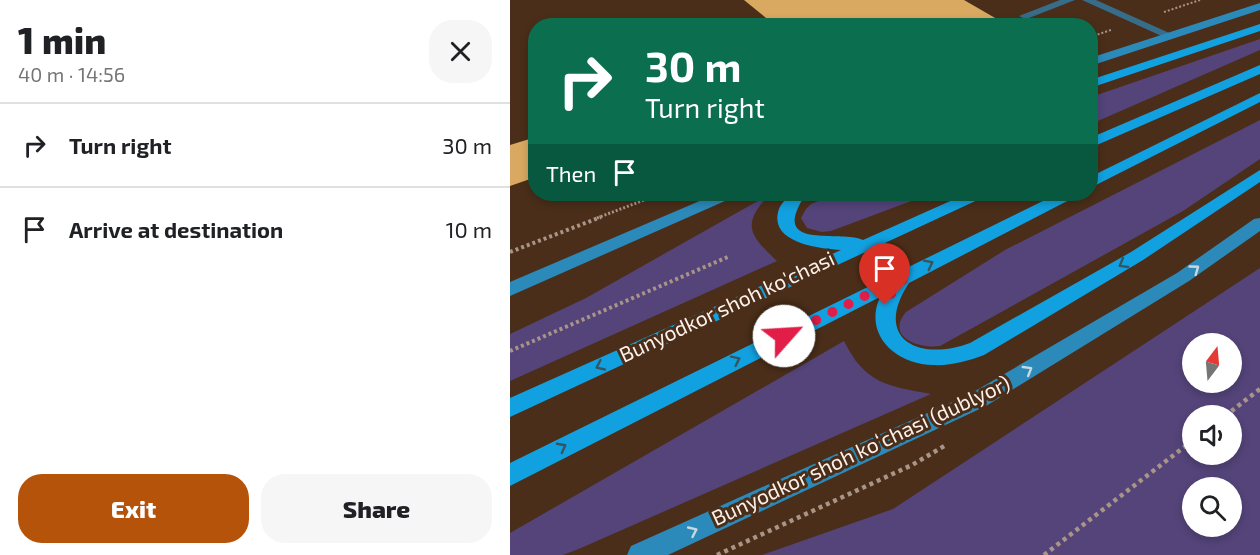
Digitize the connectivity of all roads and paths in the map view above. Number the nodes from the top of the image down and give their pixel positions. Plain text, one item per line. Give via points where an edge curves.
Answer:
1 (1070, 0) edge
2 (1087, 0) edge
3 (1260, 6) edge
4 (1026, 16) dead end
5 (1260, 27) edge
6 (1170, 36) junction
7 (1098, 59) edge
8 (1260, 69) edge
9 (1098, 81) edge
10 (1260, 97) edge
11 (1098, 140) edge
12 (1260, 175) edge
13 (1098, 179) edge
14 (642, 201) edge
15 (712, 201) edge
16 (792, 201) edge
17 (962, 201) edge
18 (1055, 201) edge
19 (1260, 223) edge
20 (870, 242) junction
21 (510, 252) edge
22 (729, 256) dead end
23 (907, 275) junction
24 (510, 289) edge
25 (510, 351) edge
26 (1260, 389) edge
27 (1239, 405) edge
28 (510, 408) edge
29 (1182, 449) edge
30 (510, 475) edge
31 (640, 555) edge
32 (1044, 555) edge

1 - 4 lane
2 - 6 lane
3 - 6 street
5 - 9 main road
6 - 7 street
8 - 11 main road
10 - 13 main road
12 -> 23 main road via 1137,256 965,353 927,357 904,350 889,336 883,321 885,305
14 - 21 path
15 - 24 street
16 - 20 main road via 785,217 795,234 824,244
17 - 20 main road, Bunyodkor shoh ko'chasi
23 -> 18 main road
31 -> 19 street, Bunyodkor shoh koʻchasi (dublyor) via 978,400 1183,278
20 -> 28 main road, Bunyodkor shoh ko'chasi
22 - 25 path
30 -> 23 main road
26 - 27 path
29 - 32 path

